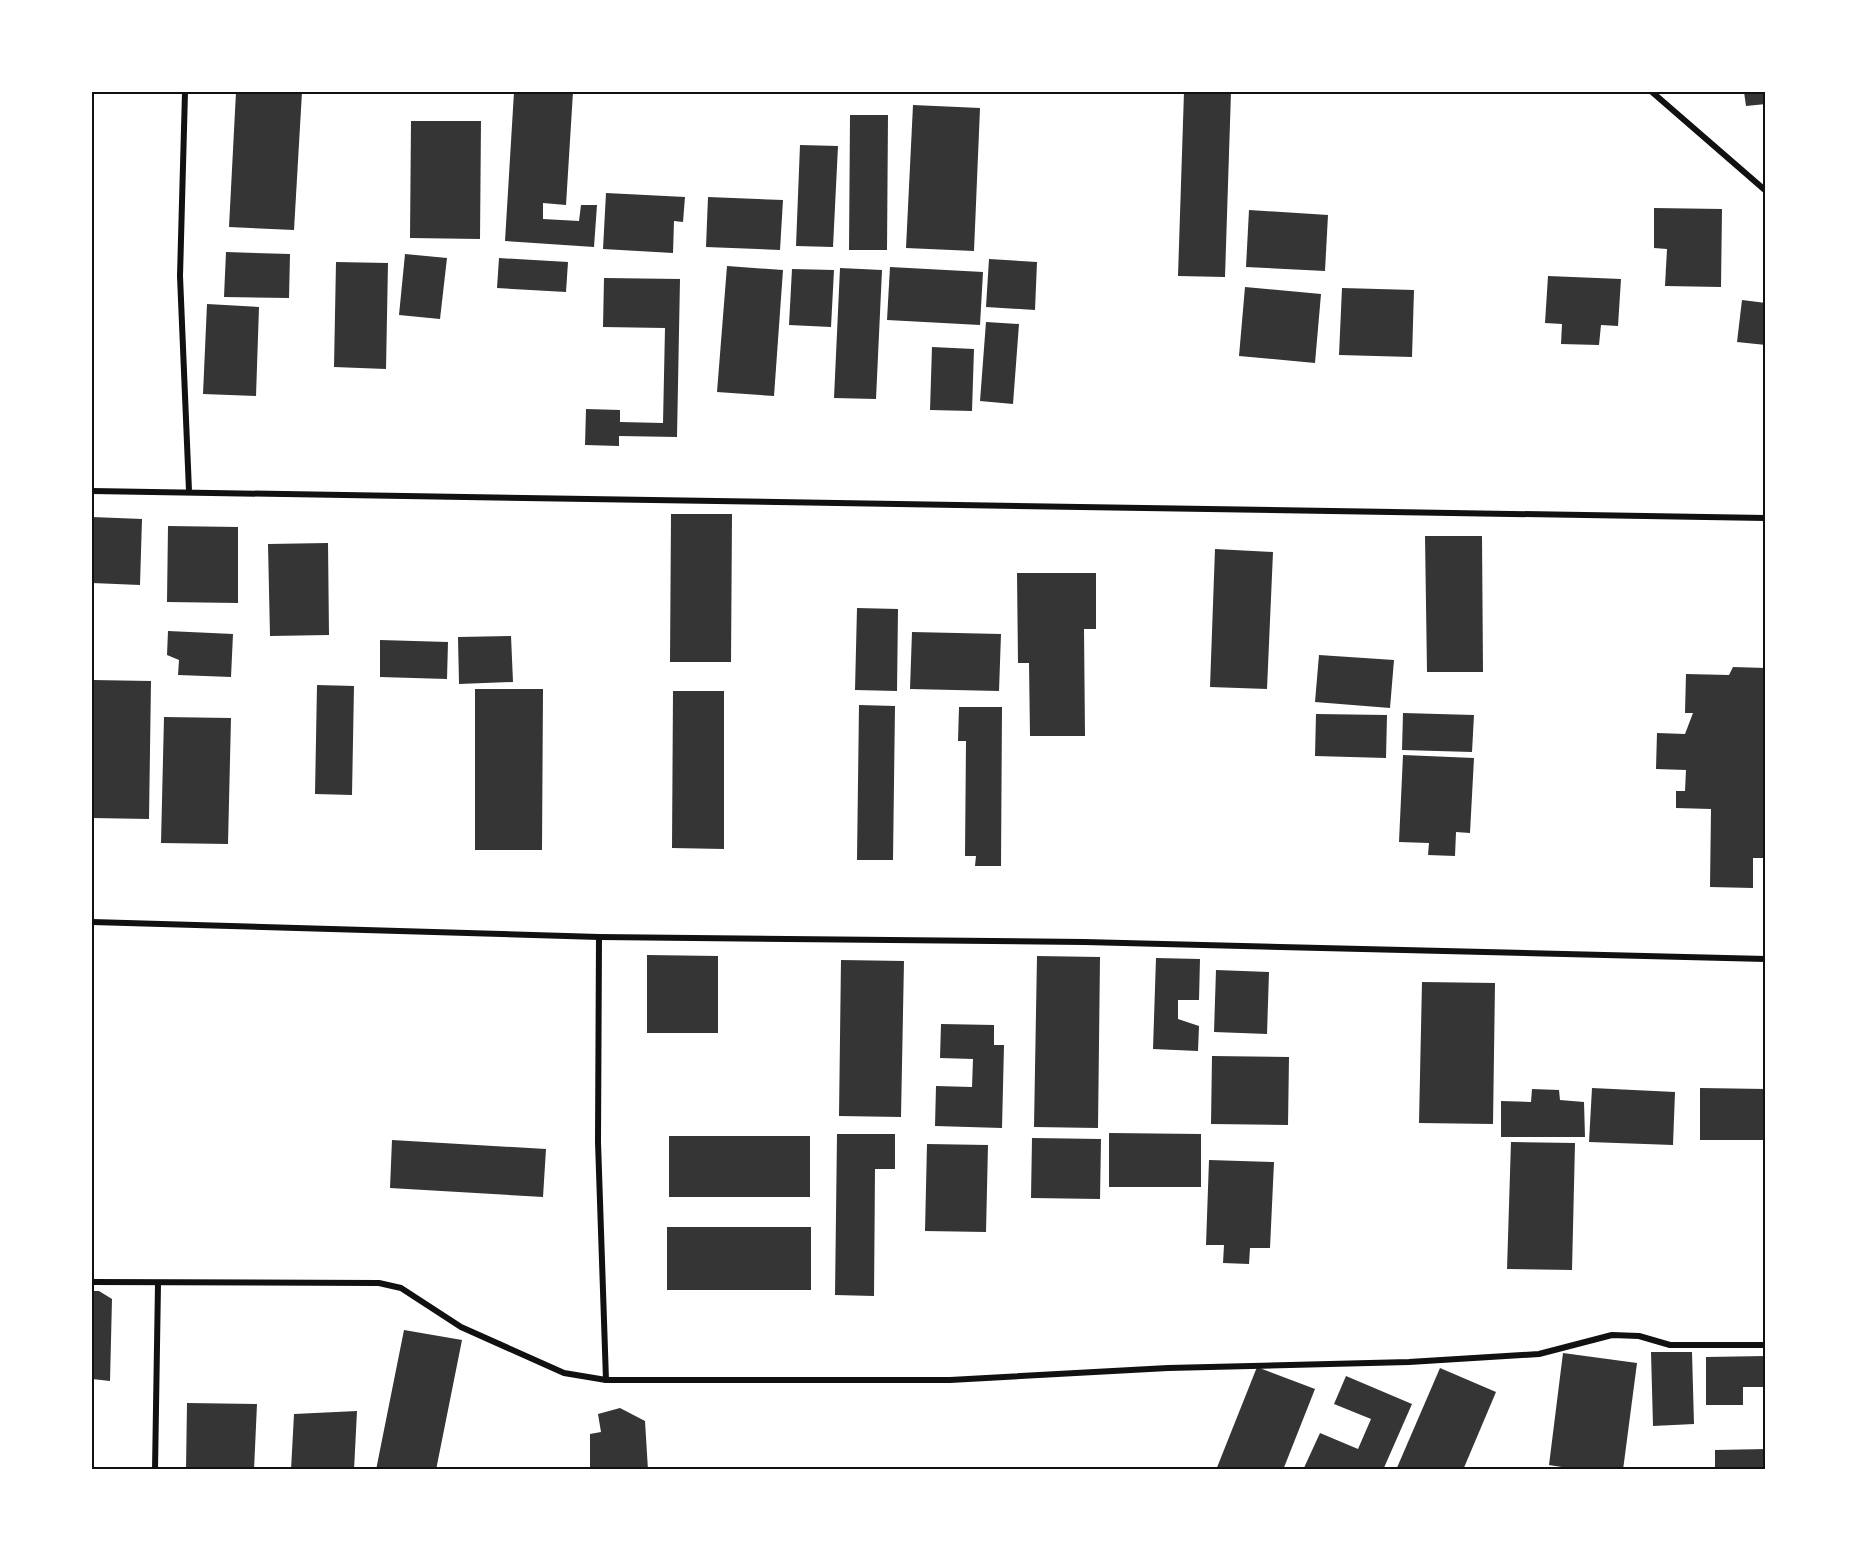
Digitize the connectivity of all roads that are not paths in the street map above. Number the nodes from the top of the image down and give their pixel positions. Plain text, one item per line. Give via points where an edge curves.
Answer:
1 (185, 92) edge
2 (1652, 92) edge
3 (1766, 191) edge
4 (92, 491) edge
5 (189, 491) junction
6 (1766, 518) edge
7 (92, 922) edge
8 (599, 937) junction
9 (1766, 959) edge
10 (92, 1282) edge
11 (158, 1284) junction
12 (1766, 1346) edge
13 (606, 1380) junction
14 (155, 1470) edge

1 - 5 street via 180,276
2 - 3 street
4 - 5 street
5 - 6 street
7 - 8 street
8 - 9 street via 1084,942
8 - 13 street via 598,1142
10 - 11 street
11 - 13 street via 379,1283 401,1288 461,1327 564,1373
11 - 14 street
12 - 13 street via 1670,1345 1639,1336 1612,1335 1539,1354 1409,1362 1168,1368 950,1380

